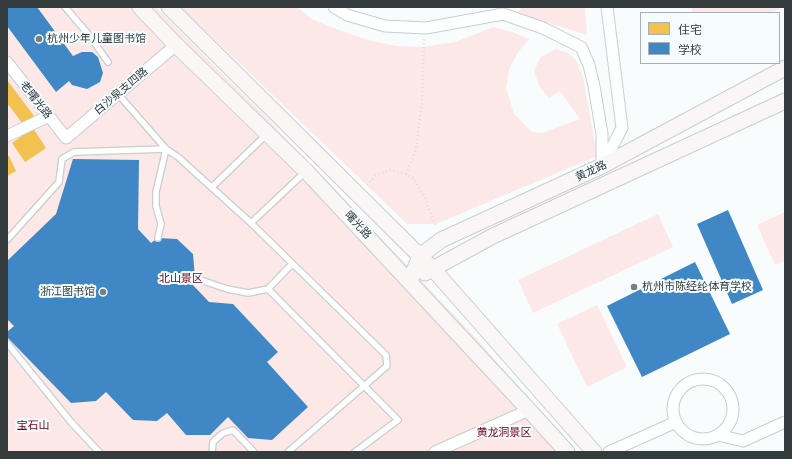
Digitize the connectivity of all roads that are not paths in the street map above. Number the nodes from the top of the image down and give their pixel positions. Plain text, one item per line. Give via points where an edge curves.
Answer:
1 (65, 7) edge
2 (140, 7) edge
3 (169, 7) edge
4 (334, 7) edge
5 (607, 7) edge
6 (176, 45) junction
7 (108, 62) dead end
8 (9, 68) edge
9 (785, 68) edge
10 (118, 94) junction
11 (785, 101) edge
12 (48, 116) junction
13 (268, 133) junction
14 (7, 136) edge
15 (66, 138) joint
16 (166, 149) junction
17 (602, 166) junction
18 (306, 171) junction
19 (212, 187) junction
20 (251, 223) junction
21 (158, 238) dead end
22 (7, 240) edge
23 (420, 256) junction
24 (292, 264) junction
25 (432, 268) junction
26 (195, 278) dead end
27 (410, 281) junction
28 (268, 289) junction
29 (7, 343) edge
30 (365, 385) junction
31 (529, 410) junction
32 (676, 422) junction
33 (785, 422) edge
34 (718, 435) junction
35 (99, 452) edge
36 (212, 452) edge
37 (254, 452) edge
38 (288, 452) edge
39 (355, 452) edge
40 (436, 452) edge
41 (567, 452) edge
42 (594, 452) edge
43 (609, 452) edge

1 - 7 lane
2 - 6 main road, 曙光路
3 - 23 main road, 曙光路
4 - 17 street via 347,15 385,26 426,28 503,14 543,28 581,47 594,86 602,134
5 - 17 street via 622,128
6 - 10 street, 白沙泉支四路
6 - 13 main road, 曙光路
8 - 12 street, 老曙光路
9 - 17 main road, 黄龙路
10 - 15 street, 白沙泉支四路
10 - 16 lane
11 - 25 main road, 黄龙路 via 493,236
12 - 14 street
12 - 15 street, 老曙光路
13 - 18 main road, 曙光路
13 - 19 lane
16 - 19 lane
16 - 21 lane via 156,192 156,206 161,224
16 - 22 lane via 74,152 62,159 60,182
17 - 23 main road, 黄龙路 via 441,240
18 - 20 lane
18 - 27 main road, 曙光路
19 - 20 lane
20 - 24 lane
23 - 25 main road, 曙光路
23 - 27 main road
24 - 28 lane
24 - 30 lane via 386,355 387,366
25 - 27 main road, 黄龙路
25 - 42 main road, 曙光路
26 - 28 lane via 248,293
27 - 31 main road, 曙光路
28 - 30 lane
29 - 35 lane via 71,422
30 - 38 lane
30 - 39 lane via 398,420
31 - 40 street
31 - 41 main road, 曙光路
32 - 34 street via 681,430 694,438 709,439
32 - 34 street via 672,412 673,402 683,385 692,380 712,379 728,391 733,405 731,420 726,429
32 - 43 street
33 - 34 street via 743,441
36 - 37 lane via 213,442 223,433 233,430

